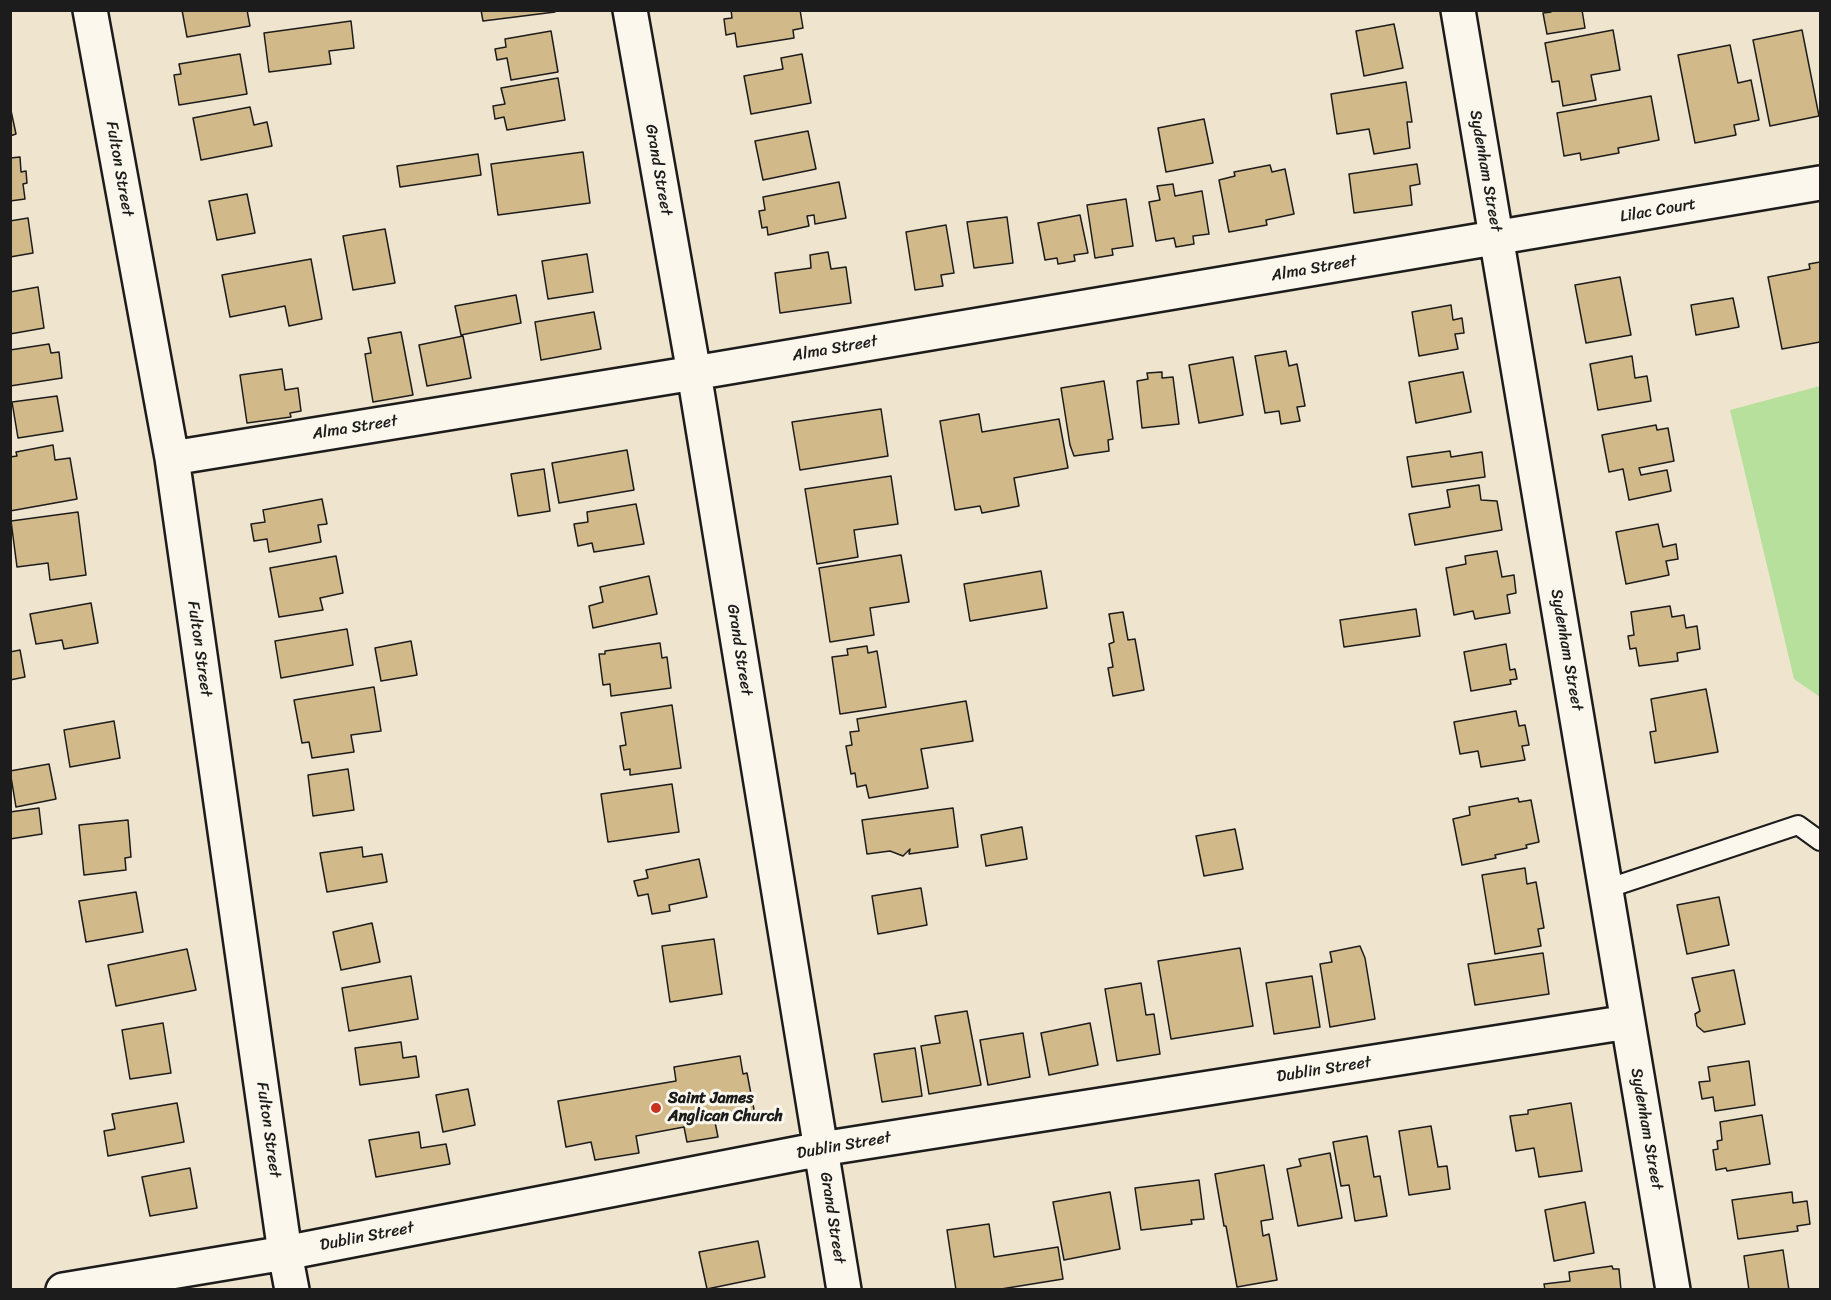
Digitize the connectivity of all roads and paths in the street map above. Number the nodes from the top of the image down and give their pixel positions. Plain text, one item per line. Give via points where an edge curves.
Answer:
1 (90, 10) edge
2 (630, 10) edge
3 (1458, 10) edge
4 (1821, 183) edge
5 (1496, 238) junction
6 (694, 373) junction
7 (172, 458) junction
8 (1821, 841) edge
9 (1606, 889) junction
10 (1628, 1022) junction
11 (821, 1149) junction
12 (285, 1253) junction
13 (63, 1290) edge
14 (292, 1290) edge
15 (844, 1290) edge
16 (1673, 1290) edge

1 - 7 street, Fulton Street
2 - 6 street, Grand Street
3 - 5 street, Sydenham Street
4 - 5 street, Lilac Court
5 - 6 street, Alma Street
5 - 9 street, Sydenham Street
6 - 7 street, Alma Street
6 - 11 street, Grand Street
7 - 12 street, Fulton Street
8 - 9 lane via 1798,825
9 - 10 street, Sydenham Street
10 - 11 street, Dublin Street
10 - 16 street, Sydenham Street
11 - 12 street, Dublin Street
11 - 15 street, Grand Street
12 - 13 street, Dublin Street
12 - 14 street, Fulton Street

